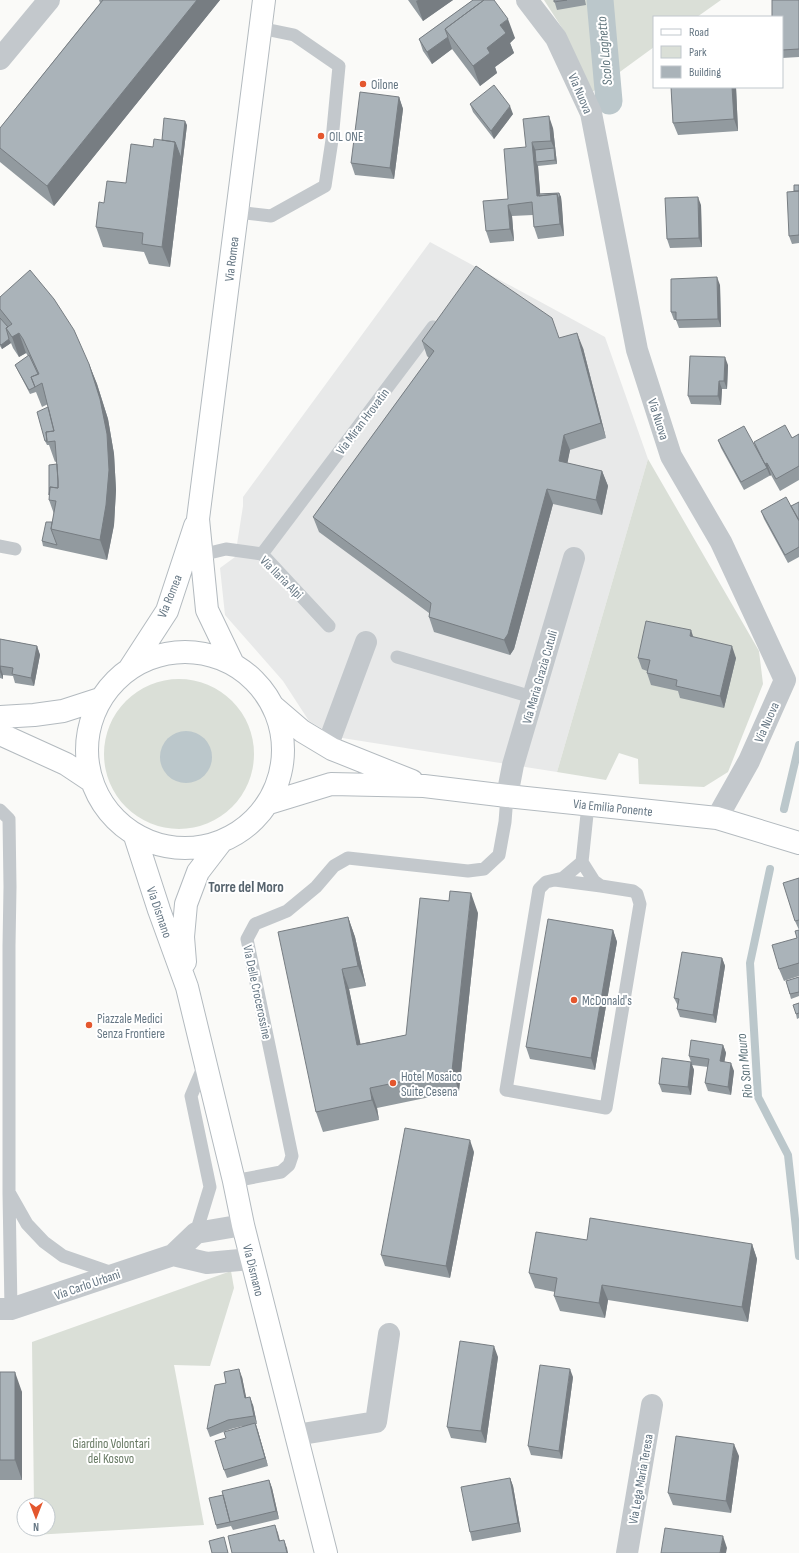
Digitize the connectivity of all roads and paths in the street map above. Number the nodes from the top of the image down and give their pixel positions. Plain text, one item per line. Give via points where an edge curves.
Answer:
1 (49, 0) edge
2 (264, 0) edge
3 (527, 0) edge
4 (260, 28) junction
5 (0, 59) edge
6 (237, 212) junction
7 (438, 320) edge
8 (198, 519) junction
9 (0, 546) edge
10 (15, 548) dead end
11 (262, 554) junction
12 (201, 555) junction
13 (574, 558) dead end
14 (329, 626) dead end
15 (366, 642) dead end
16 (397, 657) dead end
17 (233, 664) junction
18 (129, 668) junction
19 (792, 676) edge
20 (532, 697) junction
21 (100, 699) junction
22 (274, 706) junction
23 (0, 717) edge
24 (0, 734) edge
25 (330, 739) dead end
26 (90, 780) junction
27 (424, 786) junction
28 (507, 796) junction
29 (269, 803) junction
30 (588, 805) junction
31 (0, 810) edge
32 (717, 818) junction
33 (135, 836) junction
34 (221, 842) junction
35 (799, 843) edge
36 (582, 862) junction
37 (554, 880) junction
38 (601, 886) junction
39 (187, 987) junction
40 (205, 1063) junction
41 (234, 1181) junction
42 (9, 1193) junction
43 (243, 1225) junction
44 (196, 1233) junction
45 (173, 1255) junction
46 (251, 1259) junction
47 (115, 1274) junction
48 (6, 1309) edge
49 (389, 1334) dead end
50 (652, 1405) dead end
51 (296, 1435) junction
52 (326, 1553) edge
53 (627, 1553) edge

1 - 5 street
2 - 4 main road, Via Romea
3 - 19 street, Via Nuova via 556,38 590,113 636,350 671,456 721,542
4 - 6 main road, Via Romea
4 - 6 lane via 294,35 339,66 332,140 325,186 271,216
6 - 8 main road, Via Romea
7 - 11 lane, Via Miran Hrovatin
8 - 12 main road, Via Romea
8 - 18 main road, Via Romea via 166,611
9 - 10 lane
11 - 12 lane, Via Ilaria Alpi via 226,549
11 - 14 lane, Via Ilaria Alpi
12 - 17 main road, Via Romea via 207,610
13 - 20 street, Via Maria Grazia Cutuli
15 - 25 street
16 - 20 lane
17 - 18 main road via 208,654 181,652 154,656
17 - 22 main road via 256,682
18 - 21 main road via 113,682
19 - 32 street, Via Nuova
20 - 28 street, Via Maria Grazia Cutuli
21 - 23 main road via 63,711
21 - 26 main road via 89,725 85,752
22 - 27 main road, Via Emilia Ponente via 302,731 332,749
22 - 29 main road via 282,730 284,755 279,780
24 - 26 main road via 66,764
26 - 33 main road via 100,802 115,821
27 - 28 main road, Via Emilia Ponente
27 - 29 main road, Via Emilia Ponente via 332,784
28 - 30 main road, Via Emilia Ponente
28 - 41 lane, Via Delle Crocerossine via 500,855 484,869 468,871 348,858 334,866 316,887 287,911 255,924 247,939 292,1156 289,1165 281,1172
29 - 34 main road via 248,826
30 - 32 main road, Via Emilia Ponente
30 - 36 lane
31 - 42 lane via 9,819
32 - 35 main road, Via Emilia Ponente
33 - 34 main road via 155,845 177,849 199,848
33 - 39 main road, Via Dismano
34 - 39 main road, Via Dismano via 198,872 186,904 183,937
36 - 37 lane via 563,878
36 - 38 lane via 594,881
37 - 38 lane
37 - 38 lane via 541,886 538,895 506,1090 606,1108 640,904 632,891
39 - 40 main road, Via Dismano
40 - 41 main road, Via Dismano
40 - 44 lane via 191,1096 210,1187
41 - 43 main road, Via Dismano
42 - 47 lane via 27,1224 63,1256
42 - 48 lane
43 - 44 street
43 - 46 main road, Via Dismano
44 - 45 street, Via Carlo Urbani
45 - 46 street, Via Carlo Urbani via 207,1262
45 - 47 street, Via Carlo Urbani
46 - 51 main road, Via Dismano
47 - 48 street, Via Carlo Urbani
49 - 51 street via 376,1422
50 - 53 street, Via Lega Maria Teresa
51 - 52 main road, Via Dismano

